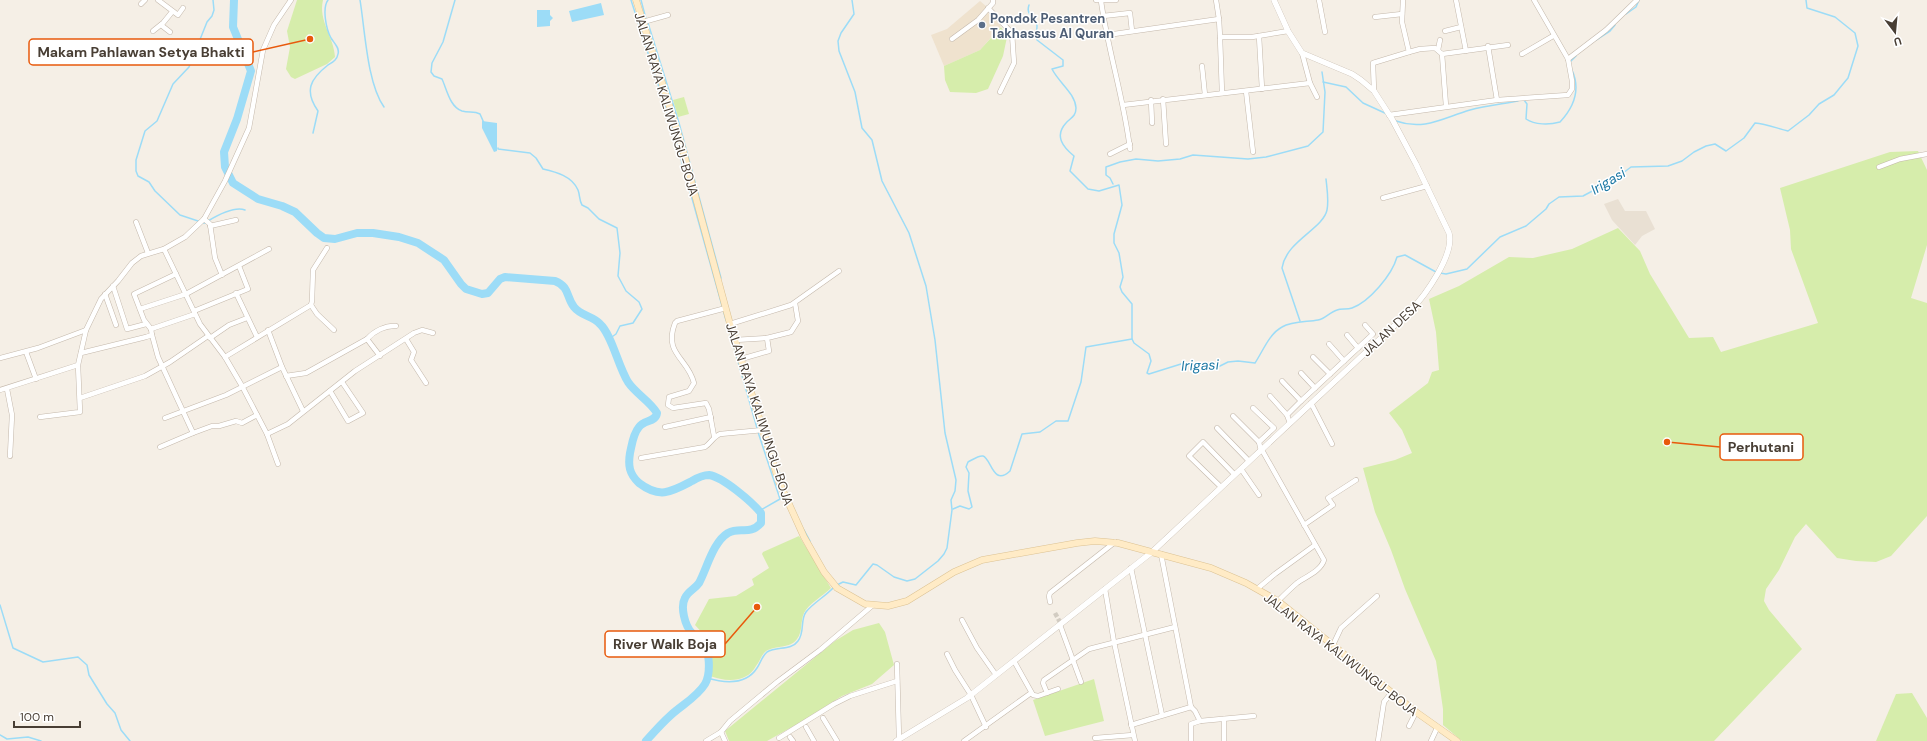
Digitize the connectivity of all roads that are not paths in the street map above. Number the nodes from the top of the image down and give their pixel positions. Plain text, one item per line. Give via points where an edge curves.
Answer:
1 (145, 0) edge
2 (158, 0) edge
3 (291, 0) edge
4 (636, 0) edge
5 (993, 0) edge
6 (1096, 0) edge
7 (1116, 0) edge
8 (1216, 0) edge
9 (1274, 0) edge
10 (1319, 0) edge
11 (1403, 0) edge
12 (1456, 0) edge
13 (1534, 0) edge
14 (1637, 0) edge
15 (1102, 1) junction
16 (141, 4) dead end
17 (183, 8) dead end
18 (988, 8) junction
19 (172, 12) junction
20 (1402, 14) junction
21 (668, 15) dead end
22 (1104, 16) junction
23 (1375, 17) dead end
24 (1219, 19) junction
25 (643, 22) junction
26 (161, 25) junction
27 (1461, 27) junction
28 (153, 31) dead end
29 (1132, 31) junction
30 (1288, 31) junction
31 (1445, 31) dead end
32 (170, 32) dead end
33 (1325, 32) dead end
34 (1107, 35) junction
35 (1259, 36) junction
36 (1553, 36) junction
37 (1220, 37) junction
38 (952, 39) dead end
39 (1440, 40) dead end
40 (1508, 45) dead end
41 (1488, 46) junction
42 (1466, 51) junction
43 (1302, 52) junction
44 (1409, 52) junction
45 (1440, 52) junction
46 (1522, 54) dead end
47 (1568, 59) junction
48 (1202, 66) dead end
49 (1310, 83) junction
50 (1262, 89) junction
51 (1246, 91) junction
52 (1374, 91) junction
53 (1000, 92) dead end
54 (1222, 93) junction
55 (1205, 95) junction
56 (1317, 97) dead end
57 (1163, 99) junction
58 (1151, 100) junction
59 (1497, 100) junction
60 (1123, 105) junction
61 (1446, 106) junction
62 (1391, 117) junction
63 (1152, 123) dead end
64 (1166, 144) dead end
65 (1253, 152) dead end
66 (1110, 154) dead end
67 (1927, 154) edge
68 (1879, 167) dead end
69 (1427, 186) junction
70 (1383, 198) dead end
71 (236, 220) dead end
72 (136, 222) dead end
73 (205, 222) junction
74 (327, 248) dead end
75 (164, 249) junction
76 (269, 249) dead end
77 (148, 254) junction
78 (239, 266) junction
79 (839, 271) dead end
80 (176, 274) junction
81 (222, 275) junction
82 (113, 286) junction
83 (236, 293) junction
84 (105, 294) junction
85 (186, 294) junction
86 (795, 303) junction
87 (310, 305) junction
88 (140, 309) junction
89 (724, 309) junction
90 (195, 312) junction
91 (247, 318) junction
92 (732, 323) junction
93 (146, 324) junction
94 (116, 325) dead end
95 (1365, 325) dead end
96 (396, 326) dead end
97 (150, 329) junction
98 (86, 330) junction
99 (268, 330) junction
100 (334, 330) dead end
101 (433, 333) dead end
102 (1373, 334) junction
103 (152, 335) junction
104 (1346, 335) dead end
105 (209, 337) junction
106 (256, 337) junction
107 (767, 338) junction
108 (1381, 338) junction
109 (367, 339) junction
110 (406, 339) junction
111 (737, 339) junction
112 (1329, 344) dead end
113 (1358, 348) junction
114 (26, 352) junction
115 (81, 353) junction
116 (380, 356) junction
117 (224, 357) junction
118 (1313, 357) dead end
119 (0, 358) edge
120 (743, 359) junction
121 (1344, 361) junction
122 (78, 365) junction
123 (163, 366) junction
124 (282, 367) junction
125 (1301, 373) dead end
126 (1330, 374) junction
127 (286, 376) junction
128 (36, 379) junction
129 (1282, 381) dead end
130 (342, 382) junction
131 (426, 383) dead end
132 (242, 386) junction
133 (7, 388) junction
134 (1315, 388) junction
135 (0, 390) edge
136 (330, 391) junction
137 (1270, 396) dead end
138 (80, 398) junction
139 (1301, 401) junction
140 (1311, 403) junction
141 (1253, 408) dead end
142 (185, 411) junction
143 (304, 411) junction
144 (257, 415) junction
145 (1287, 415) junction
146 (1233, 416) dead end
147 (40, 417) dead end
148 (711, 417) junction
149 (165, 418) dead end
150 (1290, 423) junction
151 (665, 427) dead end
152 (1217, 428) dead end
153 (759, 430) junction
154 (193, 433) junction
155 (267, 434) junction
156 (714, 436) junction
157 (1259, 442) junction
158 (1332, 444) dead end
159 (160, 446) dead end
160 (1262, 450) junction
161 (10, 456) dead end
162 (641, 458) dead end
163 (1249, 461) junction
164 (278, 464) dead end
165 (1241, 469) junction
166 (1234, 474) junction
167 (1356, 480) dead end
168 (1221, 487) junction
169 (1259, 495) dead end
170 (1304, 525) junction
171 (1115, 542) junction
172 (1315, 545) junction
173 (1152, 552) junction
174 (1161, 554) junction
175 (1131, 568) junction
176 (1105, 589) junction
177 (1257, 590) junction
178 (1377, 596) dead end
179 (1278, 601) junction
180 (1050, 602) dead end
181 (873, 605) junction
182 (962, 620) dead end
183 (1060, 625) junction
184 (1174, 627) junction
185 (1144, 635) junction
186 (1114, 642) junction
187 (1333, 645) junction
188 (948, 654) dead end
189 (1072, 659) junction
190 (1014, 661) junction
191 (897, 664) dead end
192 (996, 675) junction
193 (898, 681) junction
194 (1081, 682) dead end
195 (1058, 690) dead end
196 (1392, 692) junction
197 (1031, 693) junction
198 (1048, 693) junction
199 (971, 694) junction
200 (1191, 707) junction
201 (1416, 712) junction
202 (1162, 716) junction
203 (1254, 716) dead end
204 (823, 718) dead end
205 (1224, 719) junction
206 (1200, 720) junction
207 (1131, 724) junction
208 (986, 726) junction
209 (1409, 726) dead end
210 (806, 728) dead end
211 (1437, 728) junction
212 (721, 732) junction
213 (1133, 735) junction
214 (779, 738) dead end
215 (1095, 738) dead end
216 (898, 740) edge
217 (1224, 740) edge
218 (706, 741) edge
219 (725, 741) edge
220 (814, 741) edge
221 (837, 741) edge
222 (964, 741) edge
223 (1135, 741) edge
224 (1191, 741) edge
225 (1378, 741) edge
226 (1431, 741) edge
227 (1456, 741) edge

1 - 16 street
2 - 19 street
3 - 73 street via 267,38 249,128
4 - 25 main road, JALAN RAYA KALIWUNGU-BOJA
5 - 18 street
6 - 15 street
7 - 15 street
8 - 24 street
9 - 30 street
10 - 33 street
11 - 20 street
12 - 27 street
13 - 36 street
14 - 47 street via 1606,30
15 - 22 street
17 - 19 street via 178,15
18 - 38 street via 978,20
18 - 53 street via 1012,33 1014,63
19 - 26 street
20 - 23 street
20 - 44 street
21 - 25 street
22 - 29 street via 1130,13
22 - 34 street
24 - 29 street
24 - 37 street
25 - 89 main road, JALAN RAYA KALIWUNGU-BOJA via 681,143
26 - 28 street
26 - 32 street
27 - 31 street
27 - 42 street
29 - 34 street
30 - 35 street
30 - 43 street
34 - 60 street
35 - 37 street
35 - 50 street
36 - 46 street
36 - 47 street
37 - 54 street
39 - 45 street
40 - 41 street
41 - 42 street
41 - 59 street
42 - 45 street
43 - 49 street
43 - 52 street, JALAN DESA via 1352,74
44 - 45 street via 1425,48
44 - 52 street, JALAN DESA via 1373,63
45 - 61 street
47 - 59 street via 1572,89 1568,95
48 - 55 street
49 - 50 street
49 - 56 street
50 - 51 street
51 - 54 street
51 - 65 street
52 - 62 street, JALAN DESA
54 - 55 street
55 - 57 street
57 - 58 street
57 - 64 street
58 - 60 street
58 - 63 street
59 - 61 street
60 - 66 street via 1130,147
61 - 62 street
62 - 69 street, JALAN DESA
67 - 68 street
69 - 70 street
69 - 108 street, JALAN DESA via 1450,238 1450,245 1422,299
71 - 73 street
72 - 77 street
73 - 75 street
73 - 81 street
74 - 87 street via 313,270
75 - 77 street
75 - 80 street
76 - 78 street
77 - 82 street via 132,263
78 - 81 street
78 - 83 street via 249,287
79 - 86 street
80 - 85 street
80 - 88 street via 135,293
81 - 85 street
82 - 84 street
82 - 93 street via 127,329
83 - 90 street
83 - 91 street
84 - 94 street
84 - 98 street
85 - 88 street
85 - 90 street
86 - 92 street
86 - 107 street via 797,326 791,332
87 - 99 street
87 - 100 street
88 - 93 street
89 - 92 main road, JALAN RAYA KALIWUNGU-BOJA
89 - 148 street via 677,321 672,330 673,350 689,370 694,383 689,391 669,397 668,405 673,408 706,403
90 - 97 street
90 - 105 street
91 - 105 street
91 - 106 street
92 - 111 main road, JALAN RAYA KALIWUNGU-BOJA
93 - 97 street
95 - 102 street
96 - 109 street via 372,333
97 - 103 street
98 - 114 street
98 - 115 street
99 - 106 street
99 - 124 street
101 - 110 street via 419,331
102 - 108 street
102 - 113 street
103 - 115 street
103 - 123 street
104 - 113 street
105 - 117 street
105 - 123 street
106 - 117 street
107 - 111 street
107 - 120 street via 769,351
108 - 140 street, JALAN DESA
109 - 116 street
109 - 127 street via 306,373
110 - 116 street
110 - 131 street via 414,352 413,363
111 - 120 main road, JALAN RAYA KALIWUNGU-BOJA
112 - 121 street
113 - 121 street
114 - 119 street
114 - 128 street
115 - 122 street
116 - 130 street
117 - 132 street
118 - 126 street
120 - 153 main road, JALAN RAYA KALIWUNGU-BOJA
121 - 126 street
122 - 128 street
122 - 138 street
123 - 138 street via 146,376
123 - 142 street
124 - 127 street
124 - 132 street
125 - 134 street
126 - 134 street
127 - 143 street
128 - 133 street
129 - 139 street
130 - 136 street
130 - 136 street via 362,413 348,421
132 - 142 street
132 - 144 street
133 - 135 street
133 - 161 street via 12,415
134 - 139 street
136 - 143 street
137 - 145 street
138 - 147 street via 80,412
139 - 145 street
140 - 150 street, JALAN DESA
140 - 158 street
141 - 157 street via 1274,428
142 - 149 street
142 - 154 street
143 - 155 street via 288,424
144 - 154 street via 242,423 236,421
144 - 155 street
145 - 150 street
146 - 157 street
148 - 151 street
148 - 156 street
150 - 160 street, JALAN DESA
152 - 163 street
153 - 156 street
153 - 181 main road, JALAN RAYA KALIWUNGU-BOJA via 804,537 824,572 835,586 854,599
154 - 159 street
155 - 164 street
156 - 162 street via 705,447
157 - 160 street
160 - 163 street, JALAN DESA
160 - 170 street
163 - 165 street, JALAN DESA
165 - 166 street, JALAN DESA
165 - 169 street
166 - 168 street, JALAN DESA
166 - 168 street via 1204,442 1189,456
167 - 170 street via 1328,498 1333,505
168 - 173 street, JALAN DESA
170 - 172 street
171 - 173 main road, JALAN RAYA KALIWUNGU-BOJA
171 - 180 street via 1050,593
171 - 181 main road, JALAN RAYA KALIWUNGU-BOJA via 1077,543 982,560 954,572 907,601 882,606
172 - 177 street
172 - 179 street via 1324,560 1323,563
173 - 174 main road, JALAN RAYA KALIWUNGU-BOJA
173 - 175 street, JALAN DESA
174 - 177 main road, JALAN RAYA KALIWUNGU-BOJA via 1211,568
174 - 184 street
175 - 176 street, JALAN DESA
175 - 185 street
176 - 183 street, JALAN DESA
176 - 186 street
177 - 179 main road, JALAN RAYA KALIWUNGU-BOJA
178 - 187 street via 1341,628
179 - 187 main road, JALAN RAYA KALIWUNGU-BOJA
181 - 212 street via 730,721
182 - 192 street
183 - 189 street
183 - 190 street, JALAN DESA
184 - 185 street
184 - 200 street
185 - 186 street
185 - 202 street
186 - 189 street via 1089,649
186 - 207 street
187 - 196 main road, JALAN RAYA KALIWUNGU-BOJA
188 - 199 street
189 - 194 street
189 - 198 street via 1043,682
190 - 192 street, JALAN DESA
190 - 197 street
191 - 193 street
192 - 199 street, JALAN DESA
193 - 214 street via 850,696
193 - 216 street
195 - 198 street
196 - 201 main road, JALAN RAYA KALIWUNGU-BOJA
196 - 225 street via 1384,702
197 - 198 street via 1038,696
197 - 208 street
199 - 208 street
199 - 216 street, JALAN DESA
200 - 202 street
200 - 206 street
201 - 209 street
201 - 211 main road, JALAN RAYA KALIWUNGU-BOJA
202 - 207 street
203 - 205 street
204 - 221 street
205 - 206 street
205 - 217 street
206 - 224 street via 1191,724
207 - 213 street
208 - 222 street
210 - 220 street
211 - 226 street
211 - 227 main road, JALAN RAYA KALIWUNGU-BOJA
212 - 218 street
212 - 219 street
213 - 215 street
213 - 223 street

